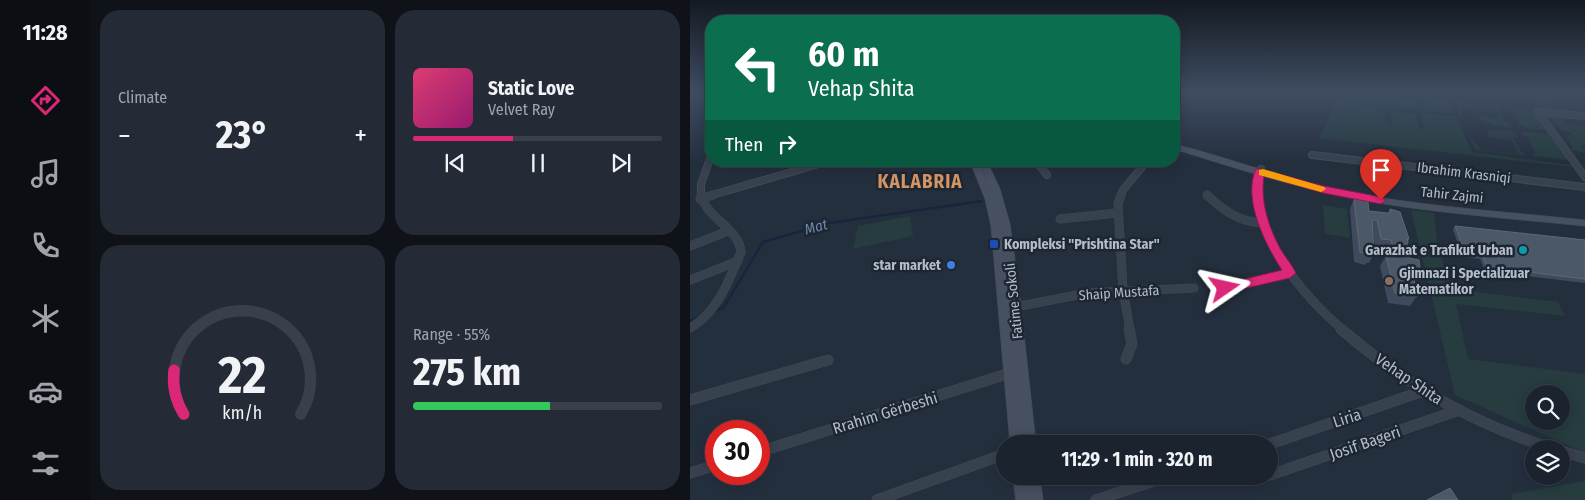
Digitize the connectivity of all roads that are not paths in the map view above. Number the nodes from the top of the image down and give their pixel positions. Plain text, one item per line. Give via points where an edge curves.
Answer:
1 (1540, 115) edge
2 (1180, 146) edge
3 (1312, 155) dead end
4 (705, 167) edge
5 (809, 167) edge
6 (977, 167) edge
7 (985, 167) edge
8 (1041, 167) edge
9 (1142, 167) edge
10 (1260, 170) junction
11 (1047, 175) dead end
12 (1585, 177) edge
13 (1585, 187) edge
14 (1207, 195) dead end
15 (699, 198) junction
16 (690, 200) edge
17 (1118, 213) junction
18 (1060, 219) dead end
19 (1585, 219) edge
20 (1263, 223) junction
21 (1585, 223) edge
22 (728, 231) junction
23 (690, 246) edge
24 (738, 261) junction
25 (1290, 273) junction
26 (690, 280) edge
27 (1194, 288) dead end
28 (1225, 288) dead end
29 (1123, 290) junction
30 (1016, 307) junction
31 (690, 328) edge
32 (1126, 359) dead end
33 (828, 360) dead end
34 (1010, 373) junction
35 (1423, 391) junction
36 (690, 400) edge
37 (1459, 410) junction
38 (1015, 435) edge
39 (1028, 435) edge
40 (1531, 440) edge
41 (1278, 441) edge
42 (770, 449) edge
43 (1570, 454) edge
44 (996, 457) edge
45 (1585, 458) edge
46 (705, 468) edge
47 (1278, 472) edge
48 (690, 473) edge
49 (1021, 485) edge
50 (1034, 485) edge
51 (1142, 485) edge
52 (877, 500) edge
53 (1023, 500) edge
54 (1036, 500) edge
55 (1096, 500) edge

1 - 12 street
2 - 10 street, Tahir Zajmi
3 - 13 street, Ibrahim Krasniqi
4 - 15 street via 697,182
5 - 15 street
6 - 34 street, Fatime Sokoli via 990,199 996,226
7 - 30 street, Fatime Sokoli via 1001,206
8 - 11 street
9 - 17 street via 1123,190
10 - 19 street, Tahir Zajmi via 1365,195
10 - 20 street, Vehap Shita via 1257,188
10 - 21 street, Tahir Zajmi via 1323,190 1366,198
14 - 20 street via 1235,218 1247,223
15 - 16 street
15 - 22 street via 709,214
17 - 18 street
17 - 29 street
20 - 25 street, Vehap Shita
22 - 23 street
22 - 24 street via 740,246
24 - 26 street
24 - 31 street via 709,314
25 - 28 street
25 - 35 street, Vehap Shita via 1353,338
27 - 29 street, Shaip Mustafa
29 - 30 street, Shaip Mustafa via 1087,293
29 - 32 street via 1132,344
30 - 39 street, Fatime Sokoli
33 - 36 street
34 - 38 street, Fatime Sokoli
34 - 42 street, Rrahim Gërbeshi
35 - 37 street, Vehap Shita
35 - 41 street, Liria
37 - 40 street, Vehap Shita
37 - 47 street, Josif Bageri
43 - 45 street
44 - 52 street
46 - 48 street
49 - 53 street
50 - 54 street
51 - 55 street

